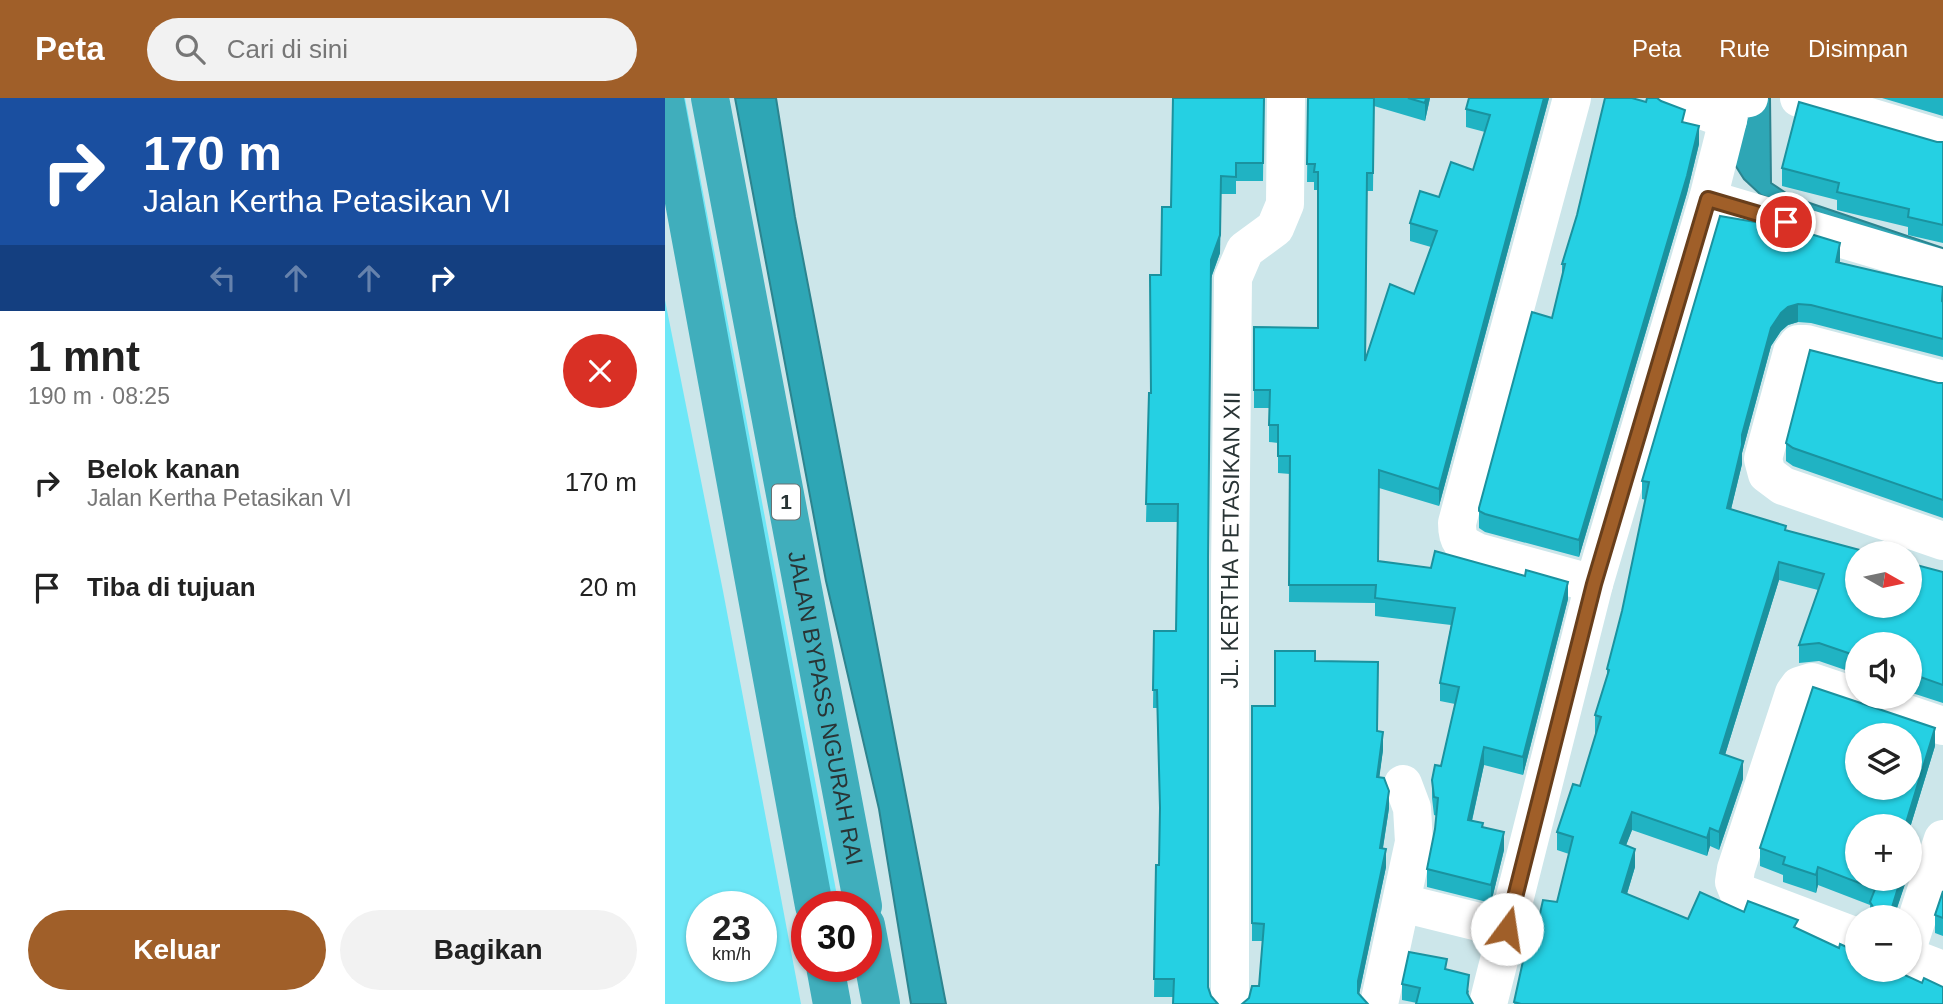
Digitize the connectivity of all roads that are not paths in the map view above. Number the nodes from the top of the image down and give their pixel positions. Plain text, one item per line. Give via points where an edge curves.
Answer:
1 (710, 98) edge
2 (1286, 98) edge
3 (1573, 98) edge
4 (1669, 98) edge
5 (1799, 98) edge
6 (665, 99) edge
7 (1736, 106) edge
8 (1908, 113) edge
9 (1943, 139) edge
10 (1708, 199) junction
11 (1943, 269) edge
12 (1943, 380) edge
13 (1943, 541) edge
14 (1594, 584) junction
15 (1943, 726) edge
16 (1403, 784) dead end
17 (1943, 839) edge
18 (811, 891) edge
19 (860, 891) edge
20 (1402, 903) junction
21 (1921, 905) edge
22 (1507, 929) junction
23 (1845, 932) edge
24 (1922, 962) edge
25 (1943, 970) edge
26 (828, 982) edge
27 (877, 982) edge
28 (832, 1004) edge
29 (881, 1004) edge
30 (1230, 1004) edge
31 (1379, 1004) edge
32 (1488, 1004) edge

1 - 19 highway, JALAN BYPASS NGURAH RAI / 1
2 - 30 street, JL. KERTHA PETASIKAN XII via 1285,204 1275,228 1245,250 1233,278
3 - 14 street via 1457,523 1457,537 1477,552
4 - 7 street
5 - 8 street
6 - 18 highway, JALAN BYPASS NGURAH RAI / 1
7 - 10 street
8 - 9 street
10 - 11 street
10 - 14 street
12 - 13 street via 1798,344 1763,459 1767,474 1783,486
14 - 22 street
15 - 23 street via 1812,682 1794,693 1734,882 1738,892
16 - 20 street via 1412,808 1414,842
17 - 21 street
20 - 22 street
20 - 31 street
22 - 32 street
24 - 25 street
26 - 28 highway
27 - 29 highway

